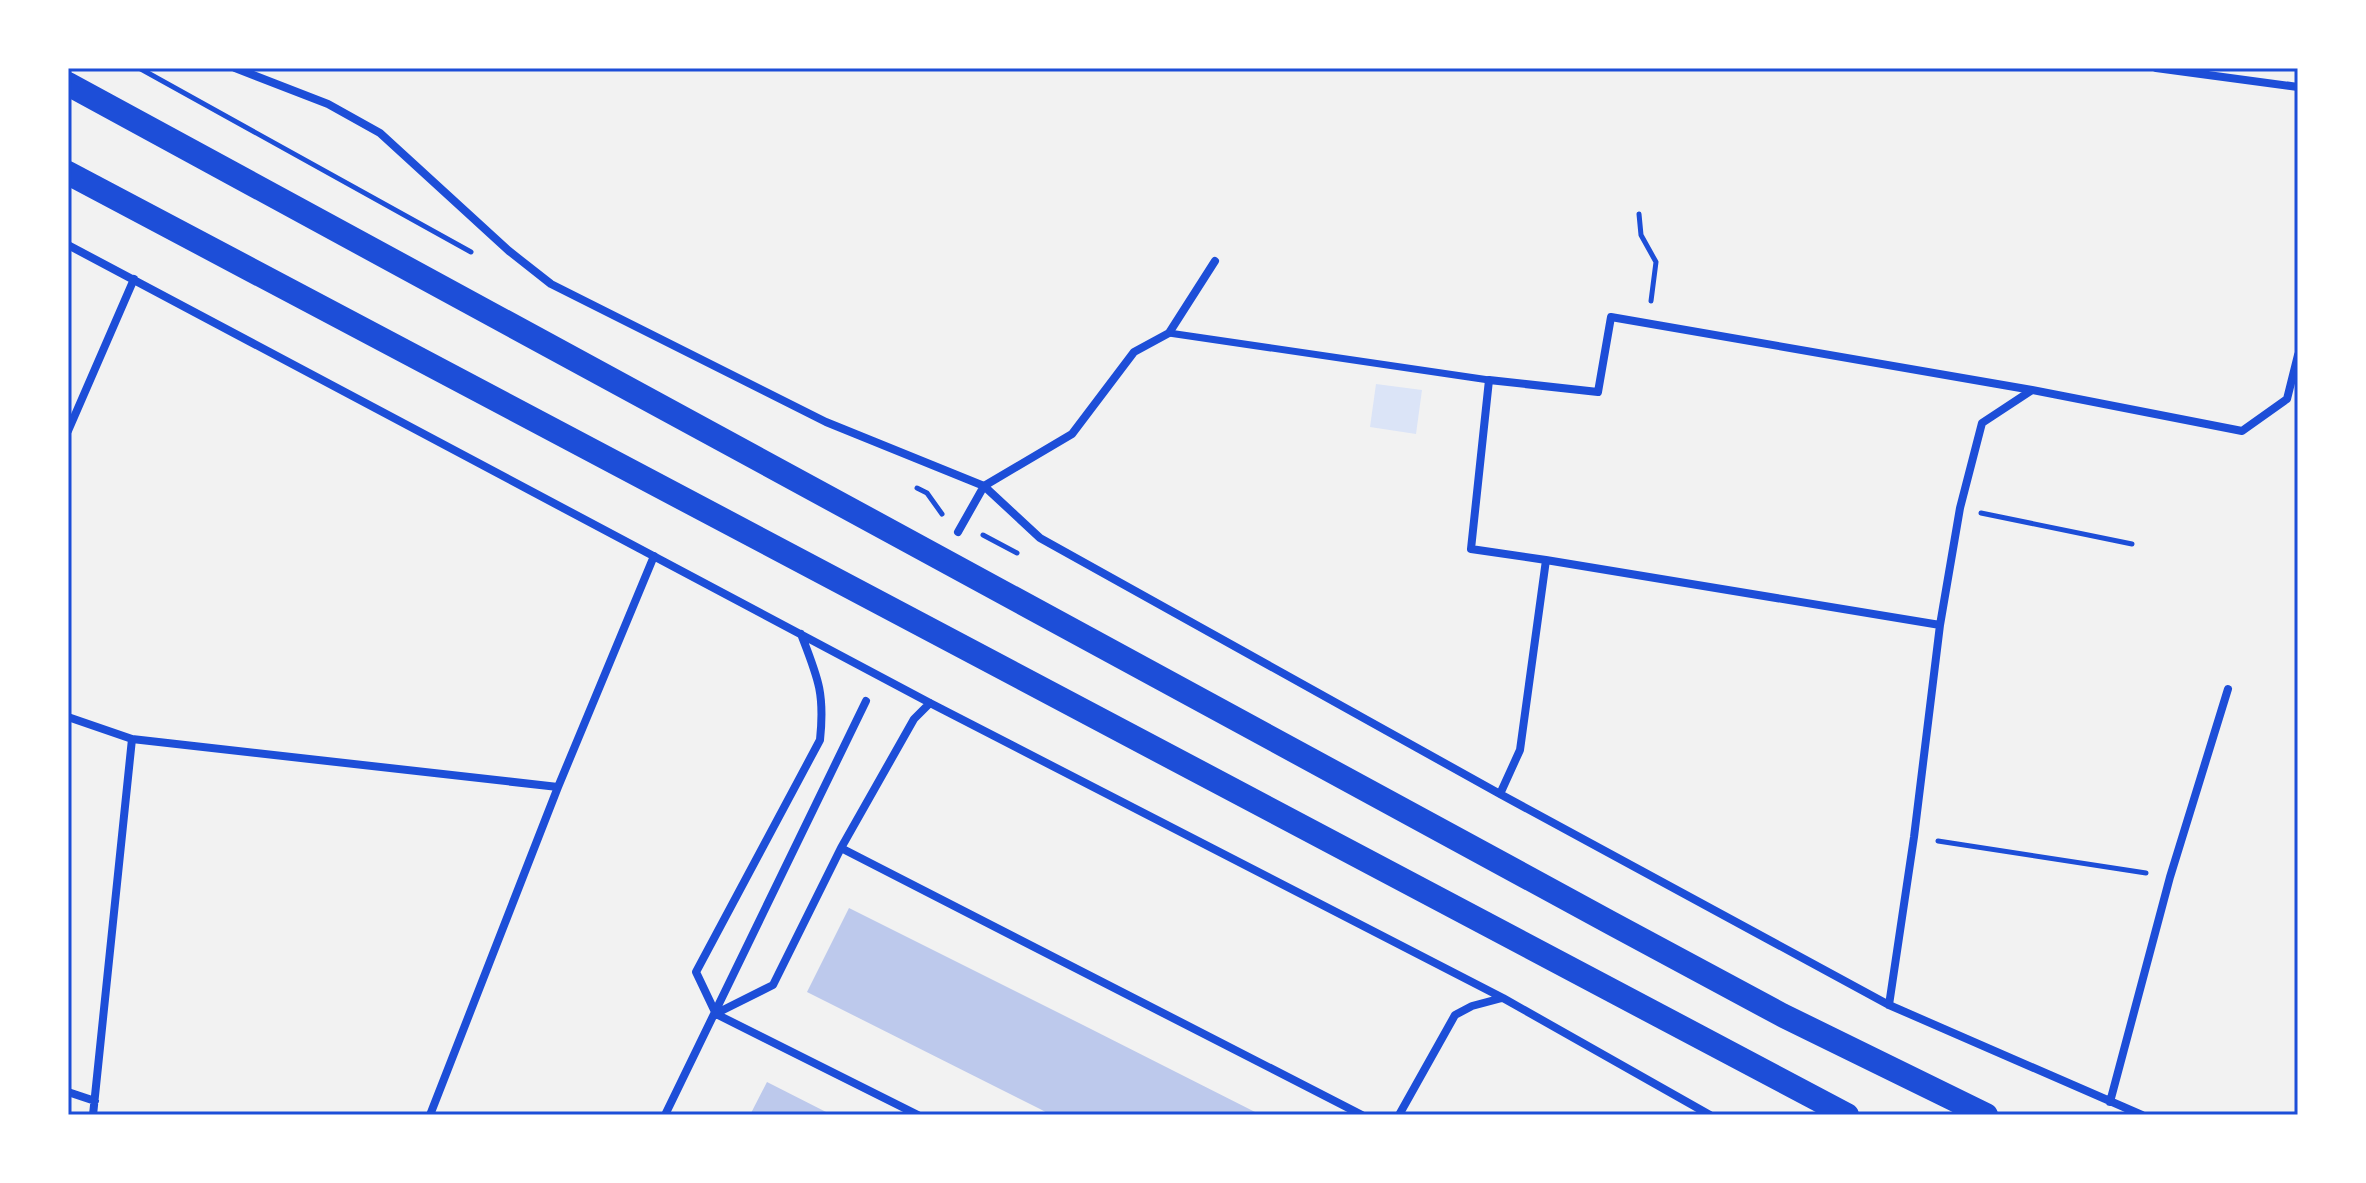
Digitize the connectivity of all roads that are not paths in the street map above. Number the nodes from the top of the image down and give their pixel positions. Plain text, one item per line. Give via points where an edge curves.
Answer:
1 (235, 68) edge
2 (2156, 68) edge
3 (68, 84) edge
4 (2298, 87) edge
5 (68, 173) edge
6 (68, 245) edge
7 (1215, 261) dead end
8 (134, 279) junction
9 (1169, 333) junction
10 (2298, 355) edge
11 (1489, 380) junction
12 (2032, 390) junction
13 (68, 431) edge
14 (984, 486) junction
15 (958, 532) dead end
16 (654, 556) junction
17 (1546, 560) junction
18 (1940, 625) junction
19 (801, 634) junction
20 (2228, 689) dead end
21 (866, 701) dead end
22 (930, 703) junction
23 (68, 717) edge
24 (132, 739) junction
25 (558, 787) junction
26 (1500, 794) junction
27 (841, 848) junction
28 (1503, 998) junction
29 (1889, 1005) junction
30 (716, 1014) junction
31 (68, 1092) edge
32 (95, 1101) junction
33 (2110, 1102) junction
34 (1688, 1104) junction
35 (93, 1115) edge
36 (430, 1115) edge
37 (665, 1115) edge
38 (918, 1115) edge
39 (1362, 1115) edge
40 (1399, 1115) edge
41 (1683, 1115) edge
42 (1710, 1115) edge
43 (1847, 1115) edge
44 (1986, 1115) edge
45 (2142, 1115) edge

1 - 14 street via 328,104 380,133 551,284 826,422
2 - 4 street
3 - 44 highway via 1596,916
5 - 43 highway
6 - 8 street
7 - 9 street
8 - 13 street
8 - 16 street
9 - 11 street
9 - 14 street via 1134,352 1072,434
10 - 12 street via 2287,399 2242,431
11 - 12 street via 1598,392 1611,317
11 - 17 street via 1471,549
12 - 18 street via 1982,423 1960,508
14 - 15 street
14 - 26 street via 1040,538
16 - 19 street
16 - 25 street
17 - 18 street
17 - 26 street via 1520,750
18 - 29 street
19 - 22 street
19 - 30 street via 824,705 820,740 696,972
20 - 33 street via 2170,877
21 - 30 street
22 - 27 street via 914,719
22 - 28 street
23 - 24 street
24 - 25 street
24 - 32 street
25 - 36 street
26 - 29 street
27 - 30 street via 773,985
27 - 39 street
28 - 34 street
28 - 40 street via 1455,1015
29 - 33 street
30 - 37 street
30 - 38 street
31 - 32 street
32 - 35 street
33 - 45 street
34 - 41 street
34 - 42 street

